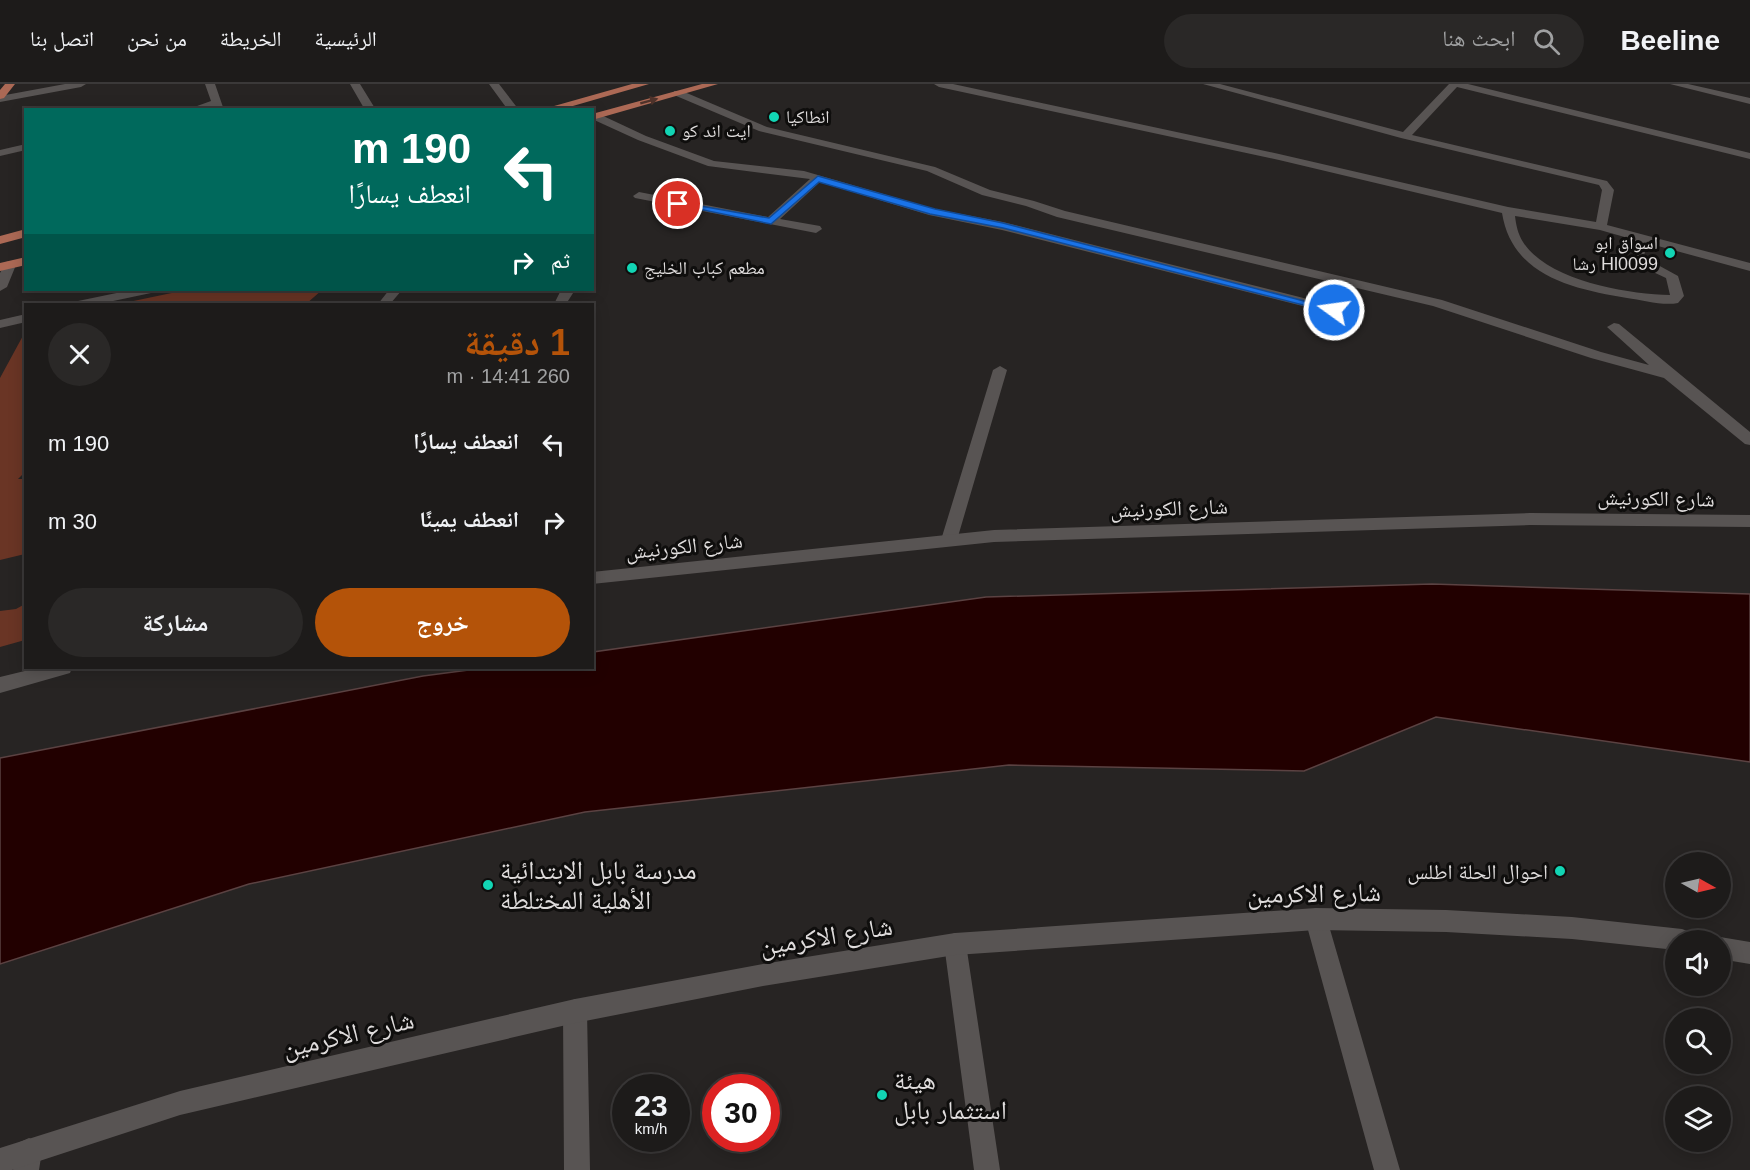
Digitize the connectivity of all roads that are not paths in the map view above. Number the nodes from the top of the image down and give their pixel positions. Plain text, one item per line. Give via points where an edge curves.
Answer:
1 (10, 84) edge
2 (81, 84) edge
3 (210, 84) edge
4 (355, 84) edge
5 (494, 84) edge
6 (644, 84) edge
7 (713, 84) edge
8 (939, 84) edge
9 (1208, 84) edge
10 (1456, 84) edge
11 (1675, 84) edge
12 (678, 93) junction
13 (0, 97) edge
14 (1750, 101) edge
15 (218, 106) edge
16 (369, 108) edge
17 (512, 108) edge
18 (553, 108) edge
19 (594, 116) edge
20 (1405, 136) junction
21 (24, 147) edge
22 (0, 153) edge
23 (1750, 156) edge
24 (818, 179) junction
25 (639, 196) dead end
26 (1508, 211) junction
27 (771, 221) junction
28 (1601, 227) junction
29 (816, 229) dead end
30 (24, 232) edge
31 (24, 233) edge
32 (0, 234) edge
33 (1087, 234) junction
34 (1642, 238) junction
35 (0, 240) edge
36 (24, 262) edge
37 (1750, 267) edge
38 (1229, 268) junction
39 (3, 275) edge
40 (142, 291) edge
41 (394, 291) edge
42 (88, 303) edge
43 (385, 303) edge
44 (1334, 310) dead end
45 (24, 318) edge
46 (0, 324) edge
47 (1614, 327) dead end
48 (1000, 370) dead end
49 (1669, 375) junction
50 (1750, 440) edge
51 (1750, 521) edge
52 (950, 540) junction
53 (594, 578) edge
54 (59, 669) edge
55 (0, 685) edge
56 (1316, 919) junction
57 (1665, 938) edge
58 (955, 944) junction
59 (1731, 950) edge
60 (1750, 953) edge
61 (575, 1011) junction
62 (0, 1161) edge
63 (27, 1161) edge
64 (577, 1170) edge
65 (987, 1170) edge
66 (1387, 1170) edge

1 - 13 main road
2 - 13 street
3 - 15 street
4 - 16 street
5 - 17 street
6 - 18 main road
7 - 12 main road
8 - 26 street
9 - 20 street
10 - 20 street
10 - 23 street
11 - 14 street
19 -> 12 main road
12 - 33 street via 763,129 931,169 986,193 1030,202 1061,214
19 - 24 street via 712,164
20 - 28 street via 1603,183 1608,190
21 - 22 street
24 - 27 street
24 - 33 street via 933,212 1003,226
25 - 27 street
26 - 28 street
26 - 34 street via 1518,246 1534,262 1570,281 1672,300 1677,296 1672,276 1642,262 1638,256
27 - 29 street
28 - 34 street
30 - 32 main road
31 - 35 main road
33 - 38 street
33 - 38 street
34 - 37 street
36 - 39 main road
38 - 44 street
38 - 49 street via 1437,303
40 - 42 street
41 - 43 street
45 - 46 street
47 - 49 street
48 - 52 street
49 - 50 street
51 - 52 street, شارع الكورنيش via 1530,519
52 - 53 street, شارع الكورنيش
54 - 55 street
56 - 57 street, شارع الاكرمين via 1446,921
56 - 58 street, شارع الاكرمين
56 - 66 street
58 - 61 street, شارع الاكرمين
58 - 65 street
59 - 60 street
61 - 63 street, شارع الاكرمين via 180,1103
61 - 64 street
62 - 63 street, شارع الاكرمين

